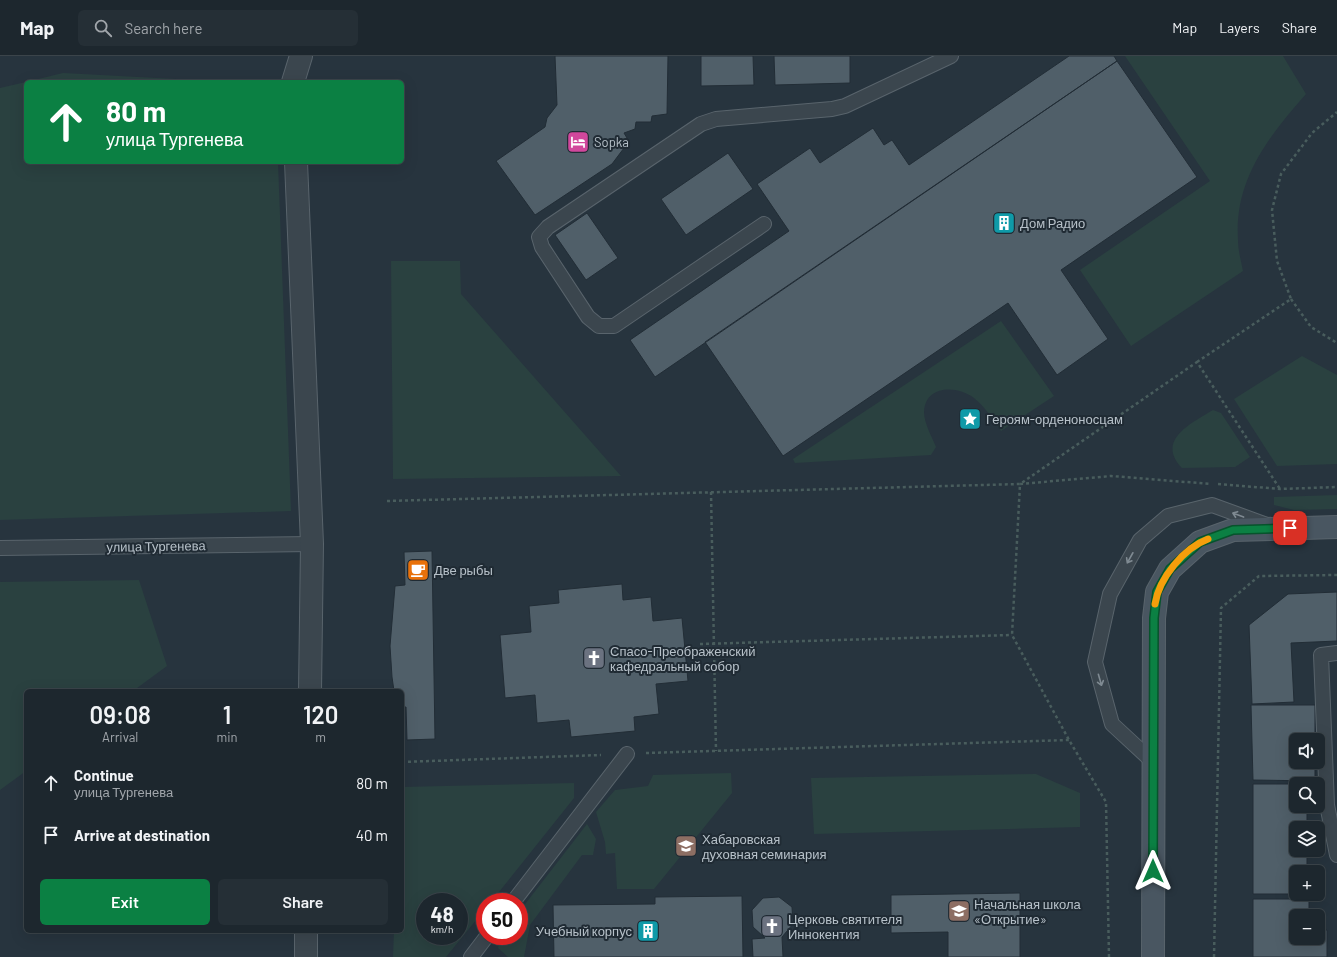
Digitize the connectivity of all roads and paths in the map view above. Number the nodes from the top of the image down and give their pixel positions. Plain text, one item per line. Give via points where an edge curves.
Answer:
1 (301, 56) edge
2 (951, 56) edge
3 (294, 80) edge
4 (1337, 112) edge
5 (296, 164) edge
6 (764, 224) dead end
7 (1291, 299) junction
8 (1337, 344) edge
9 (1197, 362) junction
10 (1020, 484) junction
11 (1337, 488) edge
12 (1280, 489) junction
13 (710, 492) junction
14 (387, 501) dead end
15 (1337, 527) edge
16 (1275, 528) junction
17 (312, 544) junction
18 (0, 548) edge
19 (1337, 575) edge
20 (1012, 635) junction
21 (700, 644) dead end
22 (714, 644) junction
23 (1337, 653) edge
24 (310, 689) edge
25 (1069, 740) junction
26 (716, 751) junction
27 (627, 754) junction
28 (1152, 761) junction
29 (404, 762) edge
30 (1337, 855) edge
31 (520, 893) edge
32 (306, 933) edge
33 (480, 945) edge
34 (306, 957) edge
35 (471, 957) edge
36 (1109, 957) edge
37 (1153, 957) edge
38 (1214, 957) edge

1 - 3 street
2 - 6 lane via 845,106 716,119 701,124 548,227 539,237 542,247 588,317 599,326 614,326
4 - 7 path via 1312,133 1281,174 1272,210 1277,261
5 - 17 street
7 - 8 path via 1311,327
7 - 9 path
9 - 10 path
9 - 12 path
10 - 12 path via 1111,476
10 - 13 path
10 - 20 path
11 - 12 path
13 - 14 path
13 - 22 path
15 - 16 main road
16 - 28 main road via 1233,530 1200,542 1170,569 1157,592 1154,618
16 -> 28 lane via 1212,505 1168,516 1140,540 1110,594 1095,662 1112,724
17 - 18 lane, улица Тургенева
17 - 24 street
19 - 38 path via 1259,576 1221,608
20 - 22 path
20 - 25 path
21 - 22 path
22 - 26 path
23 - 30 lane via 1321,655 1327,805
25 - 26 path
25 - 36 path via 1106,802
26 - 27 path
27 - 29 path
27 - 31 lane
28 - 37 main road
32 - 34 street
33 - 35 lane

